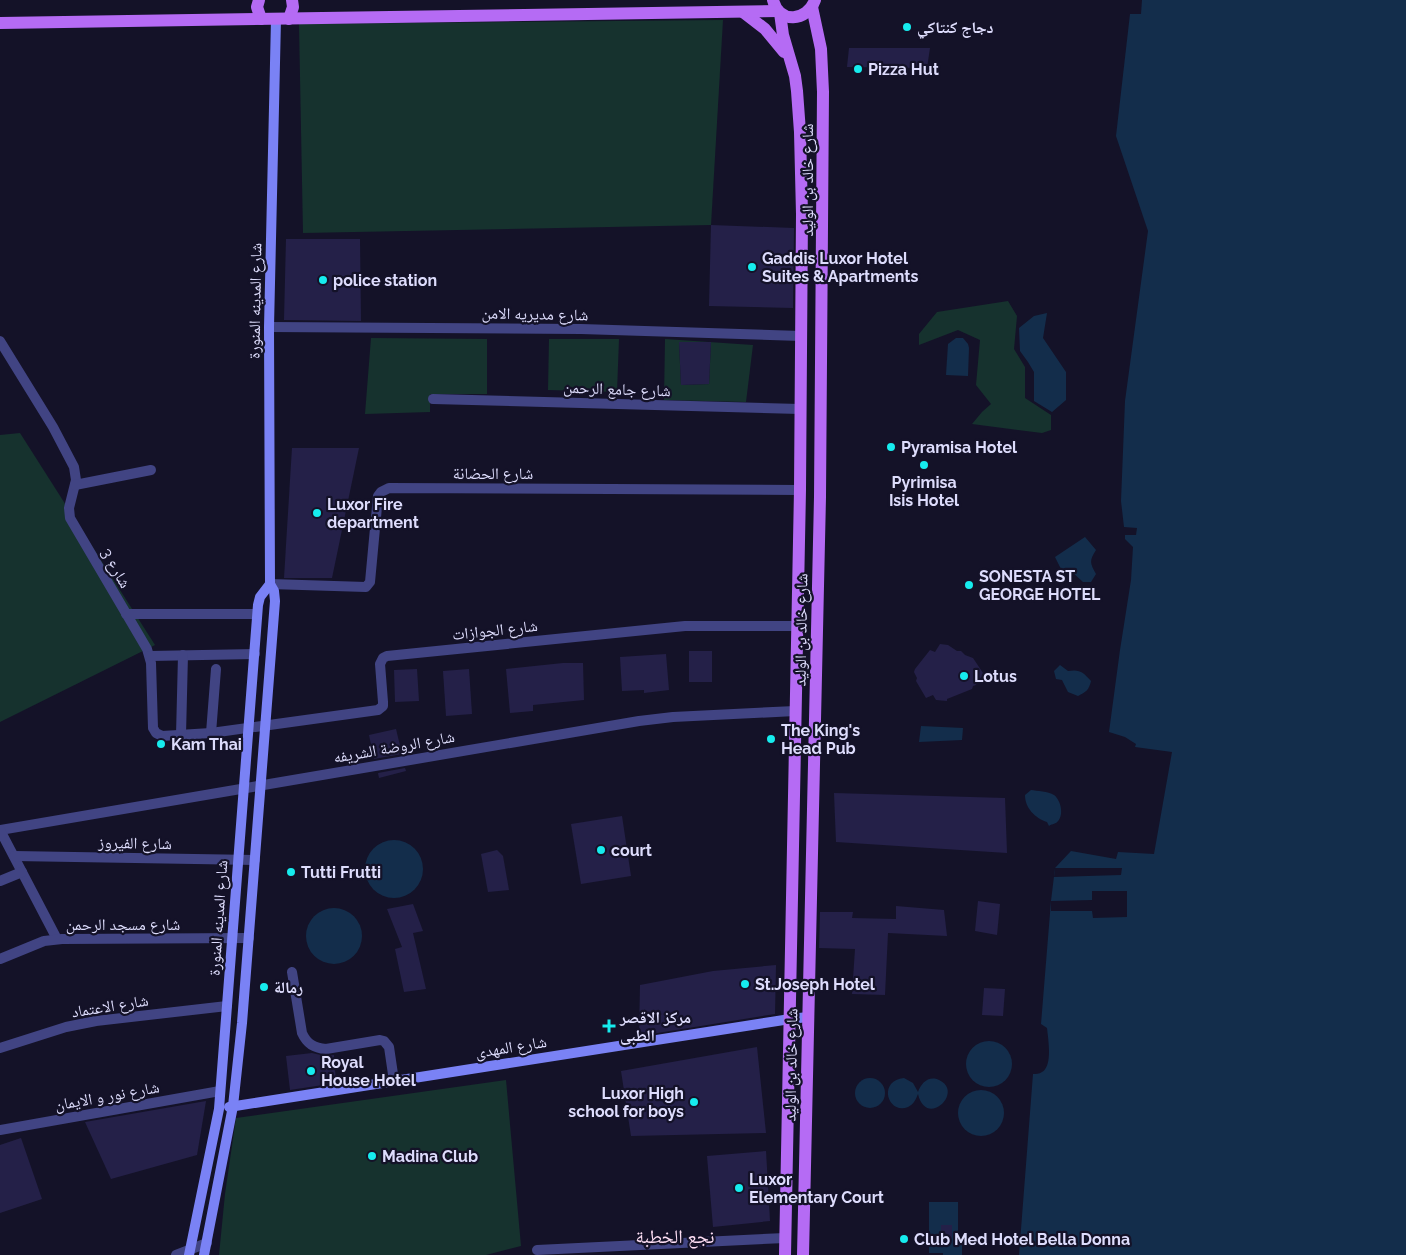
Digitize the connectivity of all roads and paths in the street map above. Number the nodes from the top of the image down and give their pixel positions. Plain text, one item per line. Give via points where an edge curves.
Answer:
1 (259, 0) edge
2 (292, 0) edge
3 (814, 3) edge
4 (777, 8) edge
5 (743, 12) junction
6 (289, 18) junction
7 (261, 19) junction
8 (276, 19) junction
9 (0, 23) edge
10 (790, 60) junction
11 (269, 328) junction
12 (801, 336) junction
13 (0, 340) edge
14 (433, 399) dead end
15 (800, 409) junction
16 (151, 470) dead end
17 (75, 485) junction
18 (800, 490) junction
19 (270, 584) junction
20 (126, 614) junction
21 (257, 614) junction
22 (797, 626) junction
23 (255, 654) junction
24 (183, 655) junction
25 (150, 656) junction
26 (216, 669) dead end
27 (795, 711) junction
28 (265, 725) junction
29 (248, 728) junction
30 (211, 733) junction
31 (181, 735) junction
32 (260, 785) junction
33 (244, 788) junction
34 (0, 830) edge
35 (14, 856) junction
36 (238, 860) junction
37 (255, 860) junction
38 (22, 872) junction
39 (0, 881) edge
40 (792, 888) junction
41 (811, 889) junction
42 (232, 938) junction
43 (249, 938) junction
44 (57, 939) junction
45 (0, 959) edge
46 (292, 972) dead end
47 (226, 1006) junction
48 (808, 1017) junction
49 (790, 1019) junction
50 (0, 1048) edge
51 (394, 1080) junction
52 (220, 1091) junction
53 (233, 1106) junction
54 (219, 1109) junction
55 (0, 1130) edge
56 (785, 1238) junction
57 (207, 1243) junction
58 (537, 1250) dead end
59 (190, 1252) edge
60 (176, 1255) edge
61 (204, 1255) edge
62 (785, 1255) edge
63 (803, 1255) edge

1 - 7 main road via 257,7
2 - 6 main road
3 - 4 main road via 808,12 794,18 787,17
3 - 41 main road, شارع خالد بن الوليد via 824,92 820,497
4 - 5 main road
4 - 10 main road, شارع خالد بن الوليد
5 - 6 main road
5 - 10 main road via 774,39
6 - 8 main road
7 - 8 main road
7 - 9 main road
8 - 11 main road, شارع المدينه المنورة
10 - 12 main road, شارع خالد بن الوليد via 797,91 802,173
11 - 12 street, شارع مديريه الامن via 561,329
11 - 19 main road, شارع المدينه المنورة
12 - 15 main road, شارع خالد بن الوليد
13 - 17 street, شارع 3 via 74,468
14 - 15 street, شارع جامع الرحمن
15 - 18 main road, شارع خالد بن الوليد
16 - 17 street
17 - 20 street, شارع 3 via 70,518
18 - 19 street, شارع الحضانة via 390,488 378,496 370,582 366,587
18 - 22 main road, شارع خالد بن الوليد
19 - 21 main road, شارع المدينه المنورة via 260,597
19 - 28 main road, شارع المدينه المنورة via 275,601
20 - 21 street
20 - 25 street, شارع 3
21 - 23 main road, شارع المدينه المنورة
22 - 27 main road, شارع خالد بن الوليد
22 - 28 street, شارع الجوازات via 685,626 386,656 380,664 383,706 378,710
23 - 24 street
23 - 29 main road, شارع المدينه المنورة
24 - 25 street
24 - 31 street
25 - 31 street, شارع 3 via 153,728 162,736
26 - 30 street
27 - 32 street, شارع الروضة الشريفه via 639,720
27 - 40 main road, شارع خالد بن الوليد
28 - 29 street, شارع الجوازات
28 - 32 main road, شارع المدينه المنورة
29 - 30 street, شارع 3
29 - 33 main road, شارع المدينه المنورة
30 - 31 street, شارع 3
32 - 33 street, شارع الروضة الشريفه
32 - 37 main road, شارع المدينه المنورة
33 - 34 street, شارع الروضة الشريفه
33 - 36 main road, شارع المدينه المنورة
34 - 35 street
35 - 36 street, شارع الفيروز
35 - 38 street
36 - 37 street, شارع الفيروز
36 - 42 main road, شارع المدينه المنورة
37 - 43 main road, شارع المدينه المنورة
38 - 39 street
38 - 44 street
40 - 41 main road
40 - 49 main road, شارع خالد بن الوليد
41 - 48 main road, شارع خالد بن الوليد
42 - 43 street, شارع مسجد الرحمن
42 - 44 street, شارع مسجد الرحمن
42 - 47 main road, شارع المدينه المنورة
43 - 53 main road, شارع المدينه المنورة
44 - 45 street, شارع مسجد الرحمن via 35,944
46 - 51 street via 305,1040 318,1049 384,1041 389,1047
47 - 50 street, شارع الاعتماد via 96,1021
47 - 52 main road, شارع المدينه المنورة
48 - 49 main road, شارع المهدى
48 - 63 main road, شارع خالد بن الوليد
49 - 51 main road, شارع المهدى
49 - 56 main road, شارع خالد بن الوليد
51 - 53 main road, شارع المهدى
52 - 54 main road, شارع المدينه المنورة
52 - 55 street, شارع نور و الايمان
53 - 54 main road, شارع المهدى
53 - 57 main road, شارع المدينه المنورة
54 - 59 main road, شارع المدينه المنورة
56 - 58 street
56 - 62 main road, شارع خالد بن الوليد
57 - 59 street
57 - 61 main road, شارع المدينه المنورة
59 - 60 street

